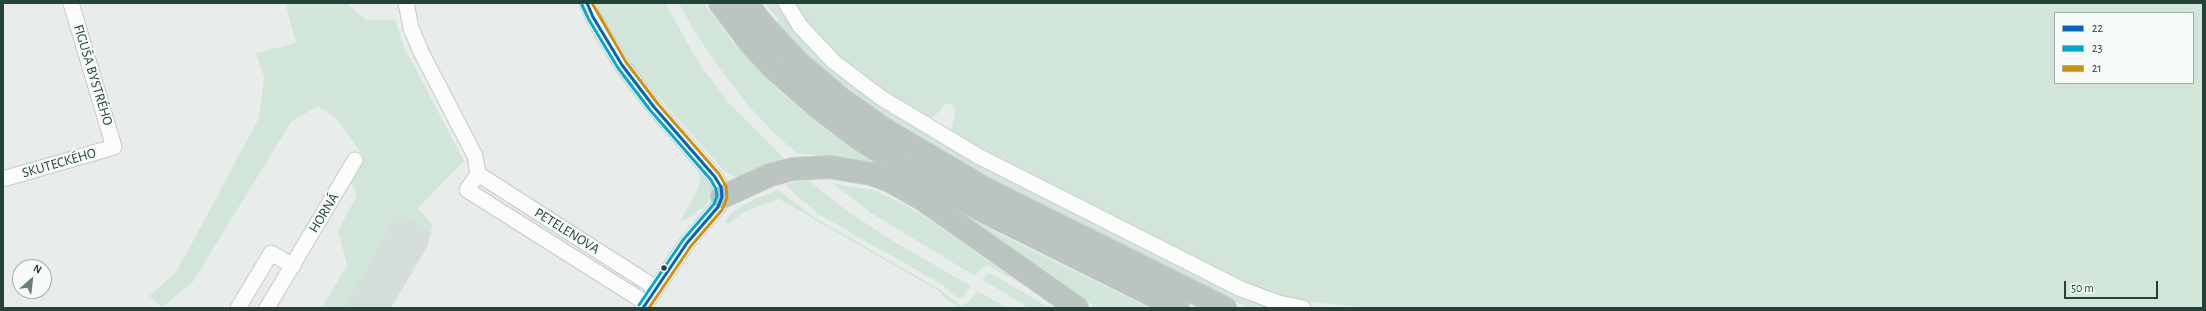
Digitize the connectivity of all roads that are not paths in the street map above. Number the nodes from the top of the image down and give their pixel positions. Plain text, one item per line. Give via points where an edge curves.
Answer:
1 (71, 3) edge
2 (406, 3) edge
3 (587, 3) edge
4 (720, 3) edge
5 (746, 3) edge
6 (786, 3) edge
7 (114, 147) joint
8 (355, 160) dead end
9 (478, 174) junction
10 (3, 179) edge
11 (722, 197) junction
12 (293, 266) junction
13 (656, 288) junction
14 (645, 305) edge
15 (238, 308) edge
16 (267, 308) edge
17 (1065, 308) edge
18 (1077, 308) edge
19 (1178, 308) edge
20 (1225, 308) edge
21 (1303, 308) edge

1 - 7 street, FIGUŠA BYSTRÉHO
2 - 9 street via 411,28 421,52 475,156
3 - 11 street via 622,65 654,107 715,177 721,187
4 - 19 highway via 750,43 774,68 858,138 980,210
5 - 20 highway via 799,63 840,98 884,129 1012,202
6 - 21 street via 800,26 834,62 880,97 978,156 1241,289 1279,303
7 - 10 street, SKUTECKÉHO
8 - 12 street, HORNÁ
9 - 13 street, PETELENOVA
9 - 14 street via 467,190
11 - 13 street via 711,216 687,243
11 - 17 highway via 798,176 843,176 867,181 887,188 918,205
11 - 18 highway via 770,175 793,169 830,167 871,174 922,198
12 - 15 street via 271,253
12 - 16 street, HORNÁ
13 - 14 street

